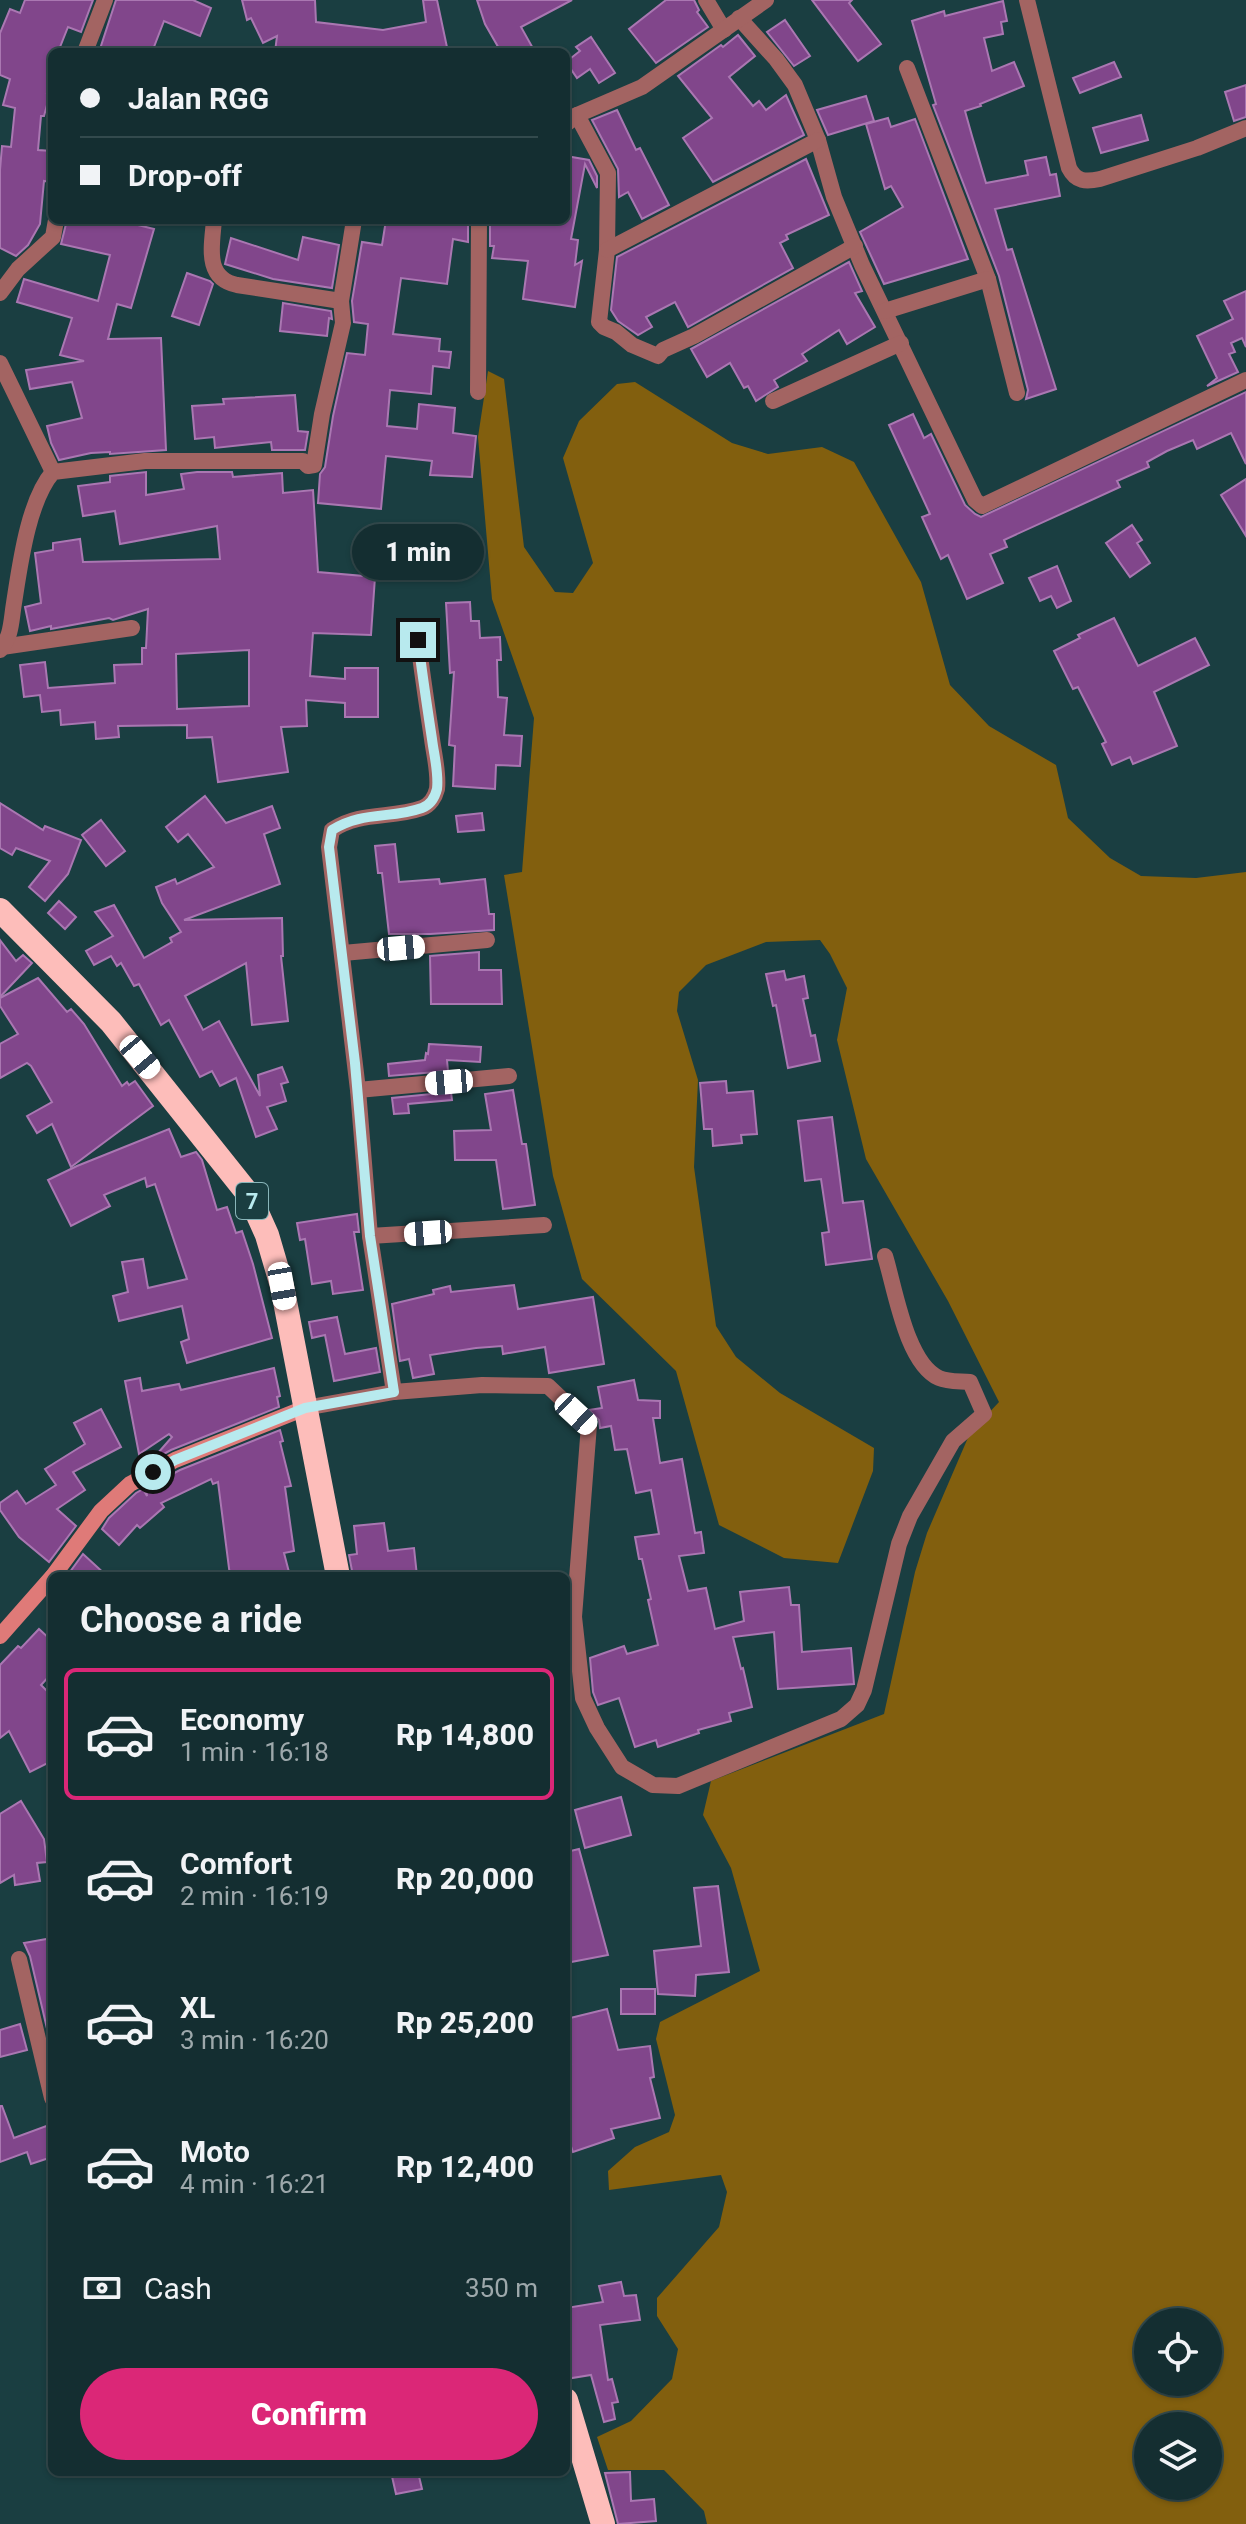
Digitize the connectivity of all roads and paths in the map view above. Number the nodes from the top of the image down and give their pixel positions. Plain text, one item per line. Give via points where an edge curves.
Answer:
1 (105, 0) edge
2 (706, 0) edge
3 (766, 0) edge
4 (1027, 0) edge
5 (739, 18) junction
6 (724, 30) junction
7 (87, 48) edge
8 (907, 68) dead end
9 (572, 120) edge
10 (1246, 128) edge
11 (818, 140) junction
12 (55, 224) edge
13 (214, 224) edge
14 (353, 224) edge
15 (479, 224) edge
16 (855, 246) junction
17 (607, 250) junction
18 (988, 279) junction
19 (0, 293) edge
20 (341, 301) junction
21 (885, 311) junction
22 (901, 343) junction
23 (0, 363) edge
24 (1246, 380) edge
25 (478, 392) dead end
26 (1017, 393) dead end
27 (773, 401) dead end
28 (53, 472) junction
29 (132, 628) dead end
30 (418, 640) dead end
31 (1, 649) edge
32 (0, 910) edge
33 (487, 940) dead end
34 (343, 953) junction
35 (509, 1076) dead end
36 (358, 1090) junction
37 (544, 1225) dead end
38 (370, 1236) junction
39 (885, 1256) dead end
40 (394, 1392) junction
41 (305, 1408) junction
42 (55, 1572) edge
43 (337, 1572) edge
44 (48, 1581) edge
45 (0, 1636) edge
46 (19, 1959) dead end
47 (48, 2081) edge
48 (570, 2413) edge
49 (603, 2524) edge

1 - 7 street
2 - 6 street
3 - 5 street
4 - 10 street via 1069,168 1078,179 1100,179
5 - 6 street
5 - 11 street via 795,85
6 - 9 street via 642,87
8 - 18 street
9 - 17 street via 608,173
11 - 16 street
11 - 17 street
12 - 19 street via 53,237
13 - 20 street via 214,270 221,279
14 - 20 street
15 - 25 street
16 - 17 street via 658,356 599,322
16 - 21 street
18 - 21 street
18 - 26 street
20 - 28 street via 343,323 314,465 145,461
21 - 22 street
22 - 24 street via 982,506
22 - 27 street
23 - 28 street
28 - 31 street via 35,505 10,638
29 - 31 street
30 - 34 street via 437,792 422,808 362,816 332,830 329,847
32 - 41 highway, 7 via 111,1022 249,1195 282,1286
33 - 34 street
34 - 36 street
35 - 36 street
36 - 38 street
37 - 38 street
38 - 40 street
39 - 40 street via 921,1363 942,1380 970,1382 984,1414 953,1441 910,1516 857,1705 841,1719 678,1786 653,1785 622,1767 583,1698 574,1617 589,1425 548,1386
40 - 41 street
41 - 42 street via 175,1460 130,1484 101,1511
41 - 43 highway, 7
44 - 45 street
46 - 47 street
48 - 49 highway

